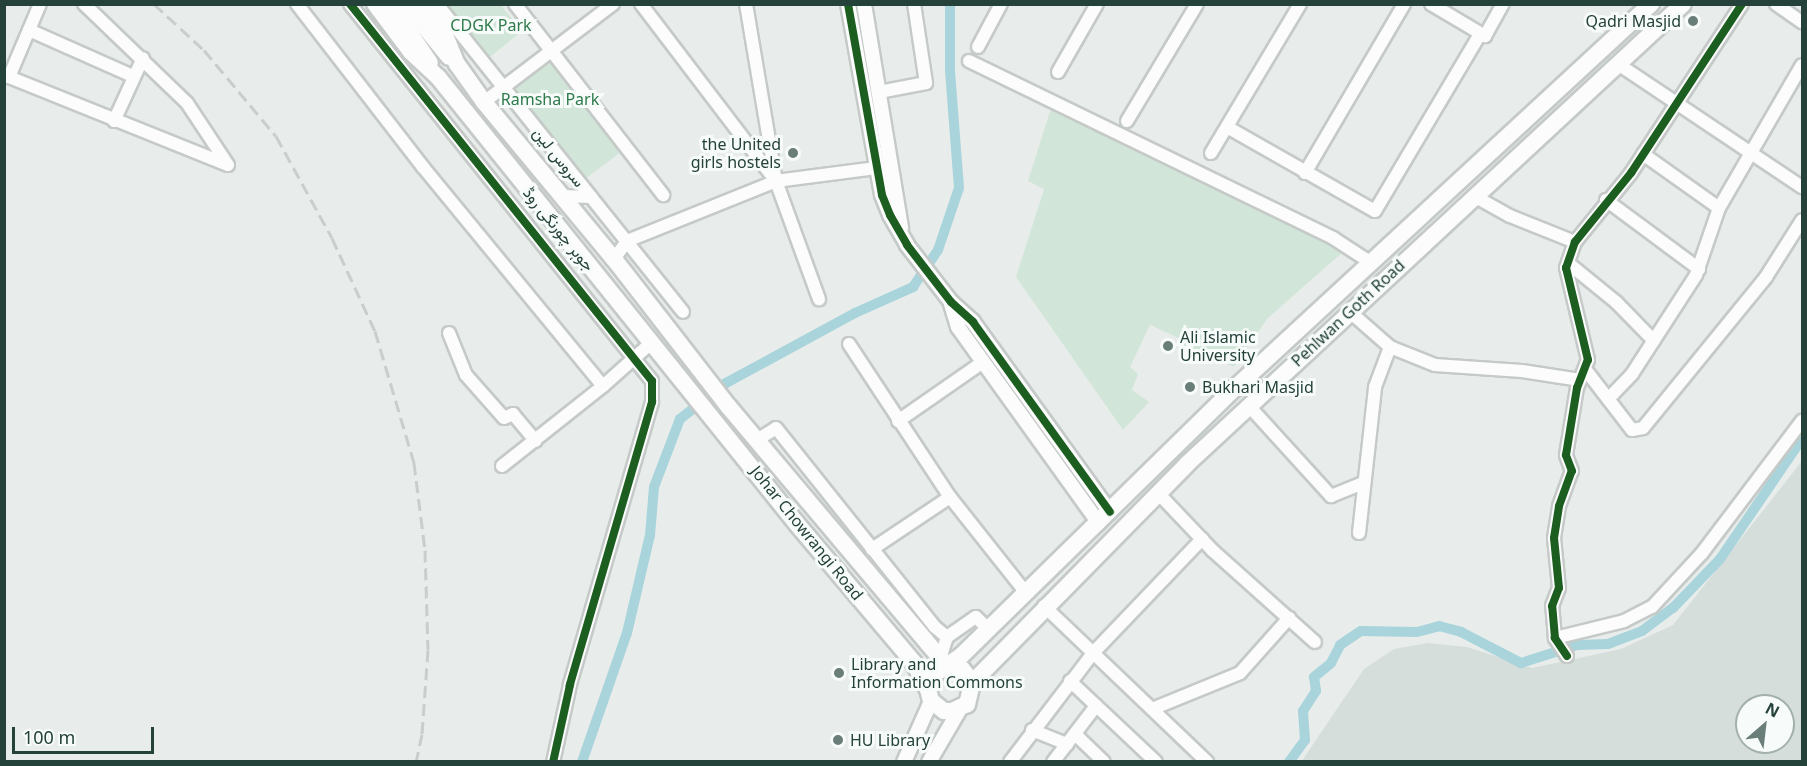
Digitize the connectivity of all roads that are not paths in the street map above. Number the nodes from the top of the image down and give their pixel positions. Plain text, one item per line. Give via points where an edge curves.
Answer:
1 (40, 4) edge
2 (84, 4) edge
3 (297, 4) edge
4 (350, 4) edge
5 (375, 4) edge
6 (390, 4) edge
7 (406, 4) edge
8 (421, 4) edge
9 (437, 4) edge
10 (515, 4) edge
11 (614, 4) edge
12 (641, 4) edge
13 (746, 4) edge
14 (848, 4) edge
15 (864, 4) edge
16 (914, 4) edge
17 (1001, 4) edge
18 (1097, 4) edge
19 (1197, 4) edge
20 (1300, 4) edge
21 (1404, 4) edge
22 (1431, 4) edge
23 (1503, 4) edge
24 (1651, 4) edge
25 (1683, 4) edge
26 (1742, 4) edge
27 (1776, 4) edge
28 (1803, 22) edge
29 (30, 30) junction
30 (450, 31) junction
31 (1480, 34) junction
32 (978, 47) dead end
33 (550, 50) junction
34 (143, 58) junction
35 (969, 61) dead end
36 (457, 64) junction
37 (1803, 65) edge
38 (1621, 66) junction
39 (1058, 72) dead end
40 (7, 76) edge
41 (133, 76) junction
42 (438, 77) junction
43 (502, 88) junction
44 (879, 92) junction
45 (484, 102) junction
46 (1678, 102) junction
47 (114, 121) junction
48 (1126, 121) dead end
49 (1227, 127) junction
50 (1752, 152) junction
51 (1211, 153) dead end
52 (1643, 154) junction
53 (876, 168) junction
54 (1305, 173) junction
55 (776, 181) junction
56 (1803, 187) edge
57 (663, 195) dead end
58 (561, 196) junction
59 (1474, 196) junction
60 (591, 197) junction
61 (1606, 201) junction
62 (1719, 208) junction
63 (1803, 220) edge
64 (627, 241) junction
65 (905, 241) junction
66 (1575, 242) junction
67 (614, 259) junction
68 (1370, 262) junction
69 (1568, 262) junction
70 (1699, 269) junction
71 (819, 299) dead end
72 (951, 302) junction
73 (1349, 311) junction
74 (683, 312) dead end
75 (449, 333) dead end
76 (1654, 341) junction
77 (652, 342) junction
78 (849, 344) dead end
79 (1390, 347) junction
80 (635, 358) junction
81 (983, 362) junction
82 (698, 367) joint
83 (1583, 375) junction
84 (682, 379) joint
85 (603, 386) junction
86 (1608, 399) junction
87 (1249, 406) junction
88 (898, 421) junction
89 (1803, 421) edge
90 (757, 440) junction
91 (536, 441) junction
92 (1184, 442) junction
93 (1197, 455) junction
94 (502, 466) dead end
95 (1364, 483) junction
96 (1158, 493) junction
97 (950, 497) junction
98 (1104, 518) junction
99 (1359, 533) dead end
100 (1202, 539) junction
101 (872, 549) junction
102 (1026, 593) junction
103 (1044, 606) junction
104 (1289, 618) junction
105 (988, 629) junction
106 (947, 637) junction
107 (1557, 641) junction
108 (1315, 642) dead end
109 (1093, 653) junction
110 (1567, 656) dead end
111 (944, 662) junction
112 (1070, 681) junction
113 (972, 683) junction
114 (929, 695) junction
115 (1096, 706) junction
116 (960, 709) junction
117 (1152, 709) junction
118 (1032, 730) junction
119 (1071, 739) junction
120 (554, 762) edge
121 (904, 762) edge
122 (929, 762) edge
123 (1010, 762) edge
124 (1053, 762) edge
125 (1104, 762) edge
126 (1156, 762) edge
127 (1207, 762) edge

1 - 29 street
2 - 34 street
3 - 85 street via 423,167
4 - 80 street
5 - 42 main road, جوہر چورنگی روڈ via 411,52
6 - 42 main road, جوہر چورنگی روڈ
7 - 36 main road, جوہر چورنگی روڈ
8 - 30 main road, جوہر چورنگی روڈ
9 - 30 street, سروس لین
10 - 33 street
11 - 33 street
12 - 55 street
13 - 55 street
14 - 53 street
15 - 44 street
16 - 44 street via 927,83
17 - 32 street
18 - 39 street
19 - 48 street
20 - 49 street
21 - 54 street
22 - 31 street
23 - 31 street via 1485,36
24 - 68 main road, Pehlwan Goth Road
25 - 38 main road, Pehlwan Goth Road
26 - 46 street
27 - 28 street
29 - 40 street
29 - 41 street
30 - 36 main road, جوہر چورنگی روڈ
30 - 43 street, سروس لین
31 - 54 street via 1375,211
33 - 43 street
33 - 57 street
34 - 41 street
34 - 47 street via 187,104 228,165
35 - 68 street via 1333,238
36 - 45 main road, جوہر چورنگی روڈ
37 - 50 street
38 - 46 street
38 - 59 main road, Pehlwan Goth Road
40 - 47 street
41 - 47 street
42 - 77 main road, جوہر چورنگی روڈ
43 - 45 street
43 - 60 street, سروس لین
44 - 65 street
45 - 58 main road, جوہر چورنگی روڈ
46 - 50 street
46 - 52 street
49 - 51 street
49 - 54 street
50 - 56 street
50 - 62 street
52 - 61 street
52 - 62 street
53 - 55 street
53 - 65 street via 882,195
55 - 64 street
55 - 71 street
58 - 60 street
58 - 67 main road, جوہر چورنگی روڈ
59 - 66 street via 1510,216
59 - 73 main road, Pehlwan Goth Road
60 - 64 street, سروس لین
61 - 66 street
61 - 70 street
62 - 70 street
63 - 86 street via 1766,277 1688,368 1643,428 1632,430
64 - 67 street
64 - 74 street, سروس لین
65 - 72 street
66 - 69 street
67 - 82 main road, جوہر چورنگی روڈ
68 - 92 main road, Pehlwan Goth Road via 1234,389
69 - 76 street via 1616,302
69 - 83 street via 1588,360
70 - 76 street
72 - 81 street via 958,327
72 - 98 street via 973,322
73 - 79 street
73 - 87 main road, Pehlwan Goth Road
75 - 91 street via 466,375 504,418 513,414
76 - 86 street via 1632,374
77 - 80 street
77 - 84 main road, جوہر چورنگی روڈ
78 - 88 street
79 - 83 street via 1435,365
79 - 95 street via 1377,378
80 - 85 street
80 - 120 street via 652,381 652,402 570,685
81 - 88 street
81 - 98 street
82 - 90 main road, Johar Chowrangi Road
83 - 86 street
83 - 107 street via 1566,455 1572,471 1559,506 1554,538 1559,588 1552,606
84 - 114 main road, Johar Chowrangi Road via 914,663
85 - 91 street
87 - 93 main road, Pehlwan Goth Road
87 - 95 street via 1331,496
88 - 97 street
89 - 107 street via 1702,553 1652,607 1624,621
90 - 101 street via 776,428
90 - 111 main road, Johar Chowrangi Road
91 - 94 street
92 - 93 main road
92 - 98 main road, Pehlwan Goth Road
93 - 96 main road, Pehlwan Goth Road
95 - 99 street
96 - 100 street
96 - 103 main road, Pehlwan Goth Road
97 - 101 street
97 - 102 street
98 - 102 main road, Pehlwan Goth Road
100 - 104 street
100 - 109 street
101 - 106 street
102 - 105 main road, Pehlwan Goth Road
103 - 109 street
103 - 113 main road, Pehlwan Goth Road
104 - 108 street
104 - 117 street via 1240,673
105 - 106 street via 976,617
105 - 111 main road, Pehlwan Goth Road
106 - 111 street
107 - 110 street
109 - 112 street
109 - 117 street
111 - 113 main road via 963,670
111 - 114 main road via 933,675
112 - 115 street
112 - 118 street
113 - 116 main road via 971,698
114 - 116 main road via 944,711
114 - 121 street
115 - 119 street
115 - 126 street
116 - 122 street
117 - 127 street
118 - 119 street
118 - 123 street
119 - 124 street
119 - 125 street

